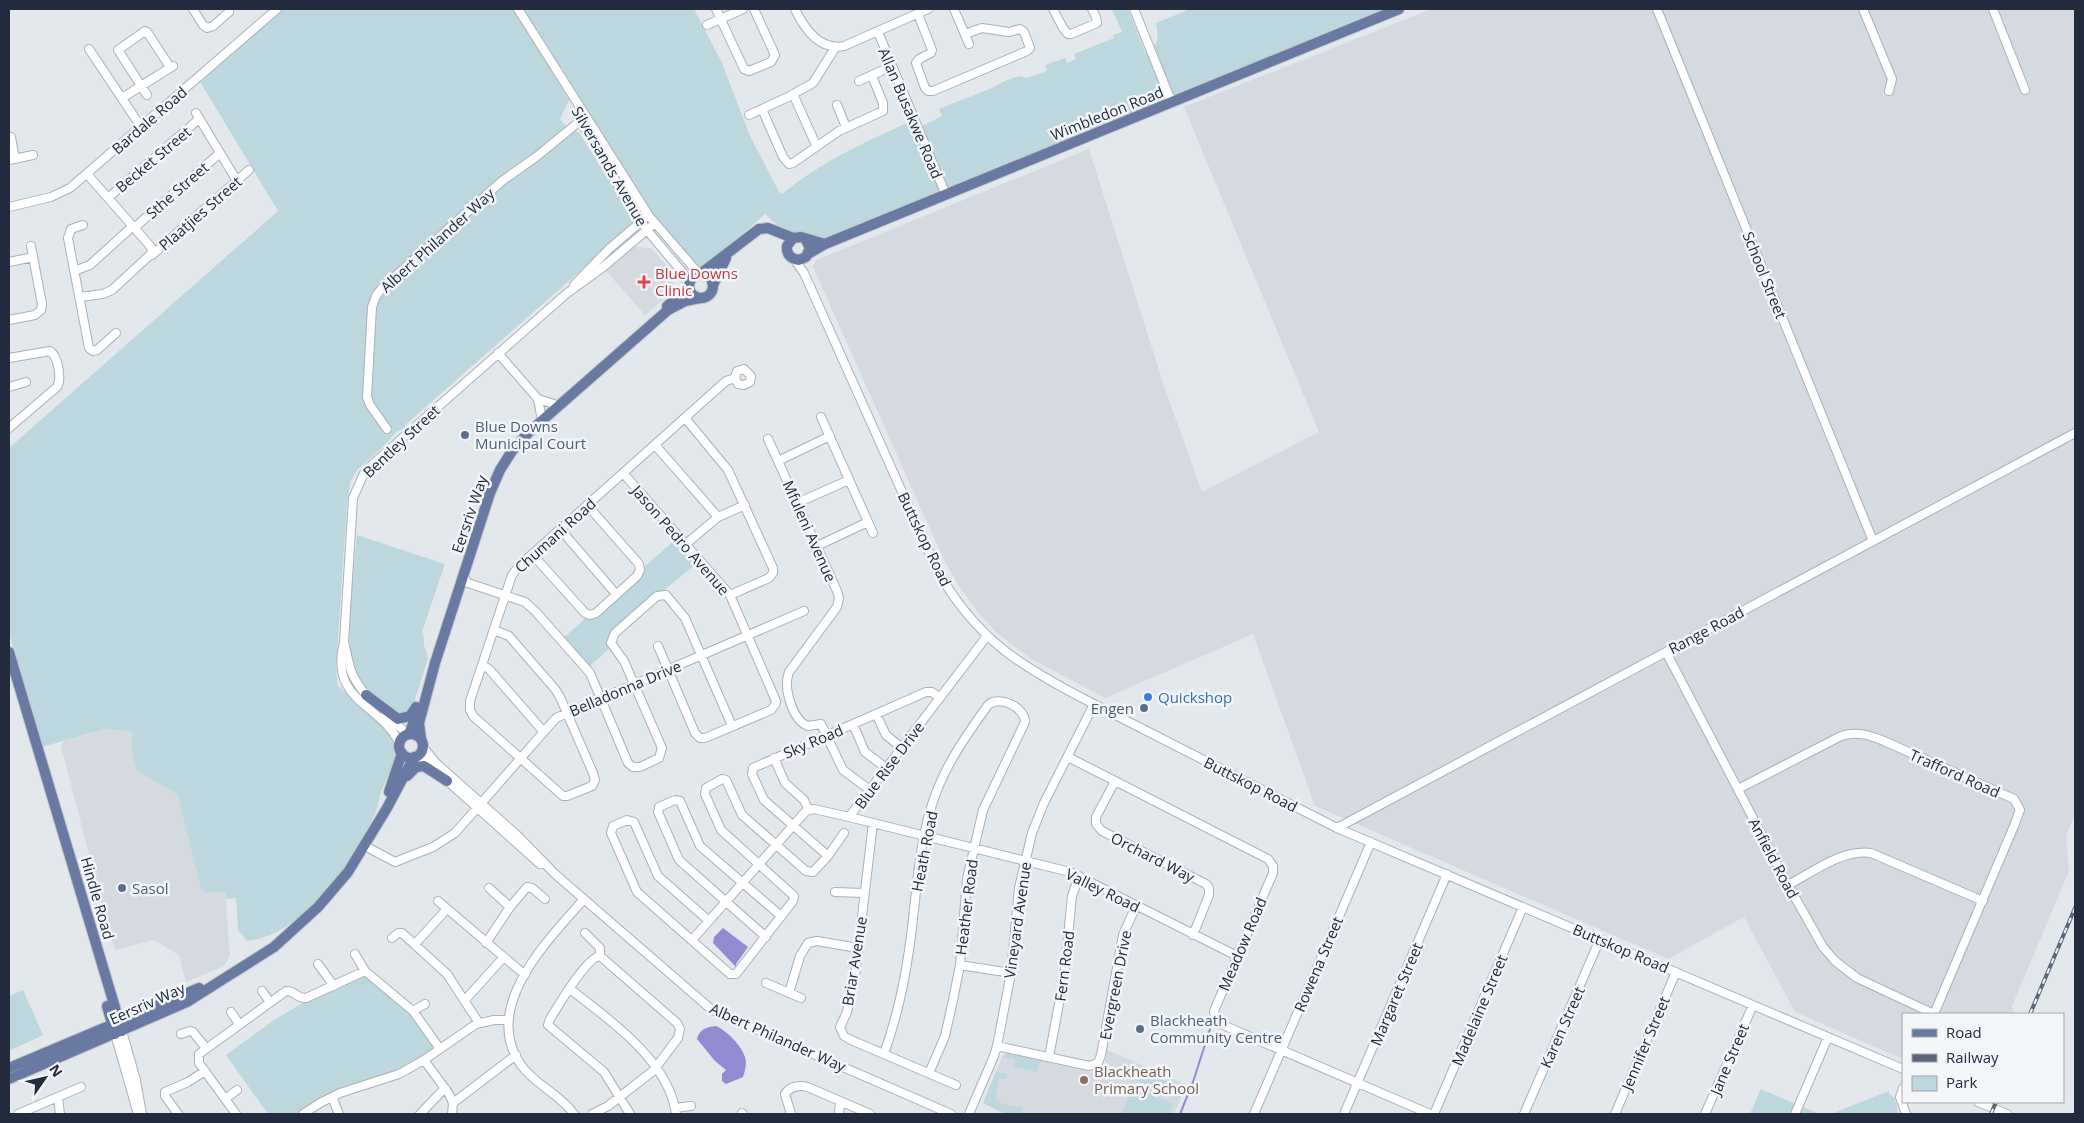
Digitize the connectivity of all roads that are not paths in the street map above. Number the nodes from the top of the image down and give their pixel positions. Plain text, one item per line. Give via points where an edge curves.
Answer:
1 (193, 9) edge
2 (518, 9) edge
3 (716, 9) edge
4 (743, 9) edge
5 (754, 9) edge
6 (795, 9) edge
7 (928, 9) edge
8 (954, 9) edge
9 (1053, 9) edge
10 (1092, 9) edge
11 (1134, 9) edge
12 (1399, 9) edge
13 (1657, 9) edge
14 (1863, 9) edge
15 (1993, 9) edge
16 (273, 10) edge
17 (229, 12) dead end
18 (918, 14) junction
19 (721, 19) junction
20 (707, 25) dead end
21 (878, 32) junction
22 (965, 34) junction
23 (969, 44) dead end
24 (835, 48) junction
25 (89, 49) dead end
26 (892, 66) junction
27 (872, 76) junction
28 (859, 81) dead end
29 (141, 86) junction
30 (2026, 90) dead end
31 (1889, 91) dead end
32 (793, 94) junction
33 (147, 95) dead end
34 (122, 98) junction
35 (1172, 103) junction
36 (837, 105) dead end
37 (762, 109) junction
38 (749, 115) dead end
39 (582, 119) junction
40 (846, 126) junction
41 (141, 127) junction
42 (11, 137) dead end
43 (816, 145) junction
44 (220, 153) junction
45 (33, 155) dead end
46 (12, 160) edge
47 (249, 170) dead end
48 (87, 174) junction
49 (237, 180) junction
50 (946, 195) junction
51 (108, 198) junction
52 (9, 207) edge
53 (648, 216) junction
54 (641, 222) junction
55 (654, 224) junction
56 (83, 226) dead end
57 (133, 227) junction
58 (647, 230) junction
59 (774, 231) junction
60 (794, 238) junction
61 (806, 240) junction
62 (825, 244) junction
63 (31, 246) dead end
64 (787, 248) junction
65 (729, 253) junction
66 (33, 256) junction
67 (151, 256) junction
68 (807, 256) junction
69 (794, 259) junction
70 (9, 262) edge
71 (596, 262) junction
72 (602, 268) junction
73 (74, 271) junction
74 (804, 273) junction
75 (699, 274) junction
76 (713, 285) junction
77 (689, 287) junction
78 (566, 294) junction
79 (80, 297) junction
80 (700, 298) junction
81 (9, 320) edge
82 (116, 333) dead end
83 (498, 354) junction
84 (9, 358) edge
85 (735, 378) dead end
86 (26, 382) dead end
87 (9, 386) edge
88 (538, 399) junction
89 (554, 404) junction
90 (541, 415) junction
91 (821, 417) dead end
92 (684, 418) junction
93 (9, 428) edge
94 (387, 429) dead end
95 (2075, 433) edge
96 (830, 436) junction
97 (768, 439) dead end
98 (655, 445) junction
99 (778, 461) junction
100 (624, 474) junction
101 (849, 480) junction
102 (797, 503) junction
103 (587, 505) junction
104 (745, 505) junction
105 (718, 517) junction
106 (868, 522) junction
107 (560, 529) junction
108 (873, 533) dead end
109 (1873, 541) junction
110 (686, 544) junction
111 (817, 546) junction
112 (532, 554) junction
113 (463, 583) junction
114 (616, 594) junction
115 (730, 595) junction
116 (505, 596) junction
117 (804, 611) dead end
118 (494, 630) junction
119 (747, 636) junction
120 (987, 636) junction
121 (344, 642) junction
122 (658, 646) dead end
123 (9, 652) edge
124 (1666, 652) junction
125 (702, 655) junction
126 (482, 665) junction
127 (668, 669) junction
128 (634, 684) junction
129 (424, 688) junction
130 (366, 696) junction
131 (600, 698) junction
132 (940, 698) junction
133 (1094, 704) junction
134 (567, 712) junction
135 (876, 714) junction
136 (1025, 718) joint
137 (853, 724) junction
138 (732, 726) junction
139 (543, 731) junction
140 (408, 734) junction
141 (828, 735) junction
142 (399, 742) junction
143 (422, 743) junction
144 (902, 748) junction
145 (402, 753) junction
146 (415, 757) junction
147 (1068, 757) junction
148 (519, 758) junction
149 (774, 758) junction
150 (886, 768) junction
151 (447, 781) junction
152 (1115, 781) junction
153 (1738, 789) junction
154 (870, 790) junction
155 (480, 806) junction
156 (808, 809) junction
157 (384, 812) junction
158 (849, 817) junction
159 (873, 823) junction
160 (793, 825) junction
161 (1337, 828) junction
162 (844, 834) dead end
163 (925, 836) junction
164 (1371, 842) junction
165 (776, 844) junction
166 (366, 846) junction
167 (974, 848) junction
168 (828, 856) junction
169 (1024, 861) junction
170 (759, 864) junction
171 (1447, 874) junction
172 (1079, 876) junction
173 (742, 883) junction
174 (1788, 885) junction
175 (489, 888) dead end
176 (835, 892) dead end
177 (864, 893) junction
178 (545, 899) dead end
179 (584, 899) junction
180 (438, 901) dead end
181 (1982, 901) junction
182 (726, 902) junction
183 (1136, 906) junction
184 (510, 907) junction
185 (1523, 907) junction
186 (447, 909) junction
187 (781, 916) junction
188 (709, 921) junction
189 (585, 933) dead end
190 (1193, 935) junction
191 (766, 937) junction
192 (392, 938) dead end
193 (1600, 939) junction
194 (692, 940) junction
195 (486, 943) junction
196 (415, 944) junction
197 (858, 948) junction
198 (355, 954) dead end
199 (600, 956) junction
200 (1237, 956) junction
201 (504, 958) junction
202 (318, 964) dead end
203 (960, 965) junction
204 (365, 971) junction
205 (1676, 972) junction
206 (1011, 973) junction
207 (524, 975) junction
208 (766, 983) dead end
209 (334, 986) junction
210 (570, 989) junction
211 (262, 991) dead end
212 (789, 993) junction
213 (801, 998) dead end
214 (464, 1000) junction
215 (270, 1002) junction
216 (425, 1004) dead end
217 (1752, 1005) junction
218 (413, 1011) junction
219 (231, 1012) dead end
220 (1932, 1013) edge
221 (1934, 1013) edge
222 (509, 1020) junction
223 (479, 1023) junction
224 (239, 1024) junction
225 (117, 1027) junction
226 (181, 1034) dead end
227 (1828, 1037) junction
228 (996, 1046) junction
229 (206, 1048) junction
230 (440, 1049) junction
231 (1281, 1051) junction
232 (884, 1054) junction
233 (516, 1055) junction
234 (1049, 1057) junction
235 (424, 1060) junction
236 (9, 1068) edge
237 (656, 1068) junction
238 (1902, 1069) edge
239 (204, 1071) junction
240 (929, 1073) junction
241 (9, 1079) edge
242 (1357, 1083) junction
243 (956, 1085) dead end
244 (81, 1087) dead end
245 (445, 1088) junction
246 (236, 1090) dead end
247 (1902, 1090) edge
248 (620, 1096) junction
249 (58, 1097) junction
250 (332, 1097) junction
251 (225, 1099) junction
252 (840, 1102) junction
253 (453, 1103) junction
254 (1980, 1103) edge
255 (691, 1106) dead end
256 (675, 1111) edge
257 (18, 1114) edge
258 (60, 1114) edge
259 (137, 1114) edge
260 (142, 1114) edge
261 (178, 1114) edge
262 (236, 1114) edge
263 (303, 1114) edge
264 (339, 1114) edge
265 (420, 1114) edge
266 (452, 1114) edge
267 (574, 1114) edge
268 (592, 1114) edge
269 (630, 1114) edge
270 (791, 1114) edge
271 (839, 1114) edge
272 (870, 1114) edge
273 (951, 1114) edge
274 (969, 1114) edge
275 (1254, 1114) edge
276 (1344, 1114) edge
277 (1430, 1114) edge
278 (1434, 1114) edge
279 (1524, 1114) edge
280 (1615, 1114) edge
281 (1705, 1114) edge
282 (1795, 1114) edge
283 (1906, 1114) edge
284 (2007, 1114) edge

1 - 17 street via 207,28
2 - 39 street, Silversands Avenue
3 - 19 street
4 - 19 street
5 - 19 street via 774,55 771,62 752,71 744,68
6 - 24 street via 812,36
7 - 18 street
8 - 22 street
9 - 10 street via 1063,28 1071,34 1096,23
11 - 35 street
12 - 35 main road, Wimbledon Road
13 - 109 street, School Street
14 - 31 street via 1892,79
15 - 30 street
16 - 41 street, Bardale Road
18 - 21 street
18 - 22 street via 932,50 916,63 928,91 1030,48 1020,29 1009,32 982,28
19 - 20 street
21 - 24 street
21 - 26 street, Allan Busakwe Road
22 - 23 street
24 - 32 street via 813,82
25 - 34 street
26 - 27 street
26 - 50 street, Allan Busakwe Road
27 - 28 street
27 - 40 street via 884,109
29 - 29 street via 171,66 145,31 118,50
29 - 33 street
29 - 34 street
32 - 37 street
32 - 43 street
34 - 41 street
35 - 50 main road, Wimbledon Road
36 - 40 street
37 - 38 street
37 - 43 street via 789,164
39 - 53 street, Silversands Avenue
39 - 54 street, Silversands Avenue
39 - 94 street, Albert Philander Way via 502,181 376,296 372,307 367,393 370,405
40 - 43 street
41 - 48 street, Bardale Road
42 - 46 street
44 - 49 street
44 - 51 street, Becket Street via 198,116
44 - 57 street, Sthe Street
45 - 46 street
47 - 49 street, Plaatjies Street
48 - 51 street
48 - 52 street, Bardale Road via 56,195
49 - 67 street, Plaatjies Street
50 - 62 main road, Wimbledon Road
51 - 57 street
53 - 54 street, Bentley Street
53 - 55 street, Silversands Avenue
54 - 58 street, Silversands Avenue
54 - 71 street, Bentley Street
55 - 58 street, Bentley Street
55 - 75 street, Silversands Avenue
56 - 73 street via 71,229 68,234
57 - 67 street via 151,247
57 - 73 street, Sthe Street via 90,265
58 - 72 street, Bentley Street
58 - 77 street, Silversands Avenue via 683,273
59 - 60 main road
59 - 64 main road
59 - 65 main road via 759,229
60 - 61 main road
60 - 64 main road
61 - 62 main road
61 - 68 main road via 809,246
62 - 68 main road, Wimbledon Road
63 - 66 street
64 - 69 main road via 788,255
65 - 75 main road
65 - 76 main road
66 - 70 street
66 - 81 street via 41,310 35,315
67 - 79 street, Plaatjies Street via 112,290
68 - 69 main road
68 - 74 street, Buttskop Road
69 - 74 street, Buttskop Road
71 - 72 street
71 - 78 street, Bentley Street
72 - 78 street, Bentley Street
73 - 79 street
74 - 120 street, Buttskop Road via 938,570 963,610
75 - 76 main road via 709,277
75 - 77 main road via 692,278
76 - 80 main road via 710,295
77 - 80 main road via 692,294
77 - 89 main road, Eersriv Way
78 - 83 street, Bentley Street
79 - 82 street via 90,350 100,348
80 - 113 main road, Eersriv Way via 668,310 520,441 500,470 493,487
83 - 88 street
83 - 121 street, Bentley Street via 362,476 353,498
84 - 93 street via 52,352 60,381
85 - 92 street, Chumani Road via 726,381
86 - 87 street
88 - 89 street
88 - 90 street
89 - 90 main road, Eersriv Way
90 - 129 main road, Eersriv Way via 511,446 489,484
91 - 96 street
92 - 98 street, Chumani Road
92 - 104 street via 725,464
95 - 109 street, Range Road
96 - 99 street
96 - 101 street
97 - 99 street, Mfuleni Avenue
98 - 100 street, Chumani Road
98 - 105 street
99 - 102 street, Mfuleni Avenue
100 - 103 street, Chumani Road
100 - 110 street, Jason Pedro Avenue
101 - 102 street
101 - 106 street
102 - 111 street, Mfuleni Avenue
103 - 107 street, Chumani Road
103 - 114 street via 640,566 637,576
104 - 105 street
104 - 115 street via 773,573 766,580
105 - 110 street
106 - 108 street
106 - 111 street
107 - 112 street, Chumani Road
107 - 114 street
109 - 124 street, Range Road
110 - 115 street, Jason Pedro Avenue
111 - 141 street, Mfuleni Avenue via 837,591 838,604 789,672 786,683 799,720 808,726 821,724
112 - 114 street via 587,614 596,613
112 - 116 street, Chumani Road via 514,571
113 - 116 street
113 - 143 main road, Eersriv Way via 421,713
115 - 119 street, Jason Pedro Avenue
116 - 118 street, Chumani Road
116 - 131 street via 525,602 536,612 590,673
117 - 119 street, Belladonna Drive
118 - 126 street, Chumani Road
118 - 134 street via 514,641 555,689
119 - 125 street, Belladonna Drive
119 - 138 street, Jason Pedro Avenue via 776,701 771,710
120 - 132 street, Blue Rise Drive
120 - 133 street, Buttskop Road via 1030,670
121 - 130 street, Bentley Street via 349,669
121 - 142 street, Bentley Street via 341,653 346,684 362,704 392,730
122 - 127 street
123 - 225 main road, Hindle Road
124 - 153 street, Anfield Road
124 - 161 street, Range Road
125 - 127 street, Belladonna Drive
125 - 128 street via 685,618 666,595 657,596 615,632 611,640
125 - 138 street
126 - 139 street
126 - 148 street, Chumani Road via 470,710
127 - 128 street, Belladonna Drive
127 - 138 street via 696,735 705,738
128 - 131 street, Belladonna Drive
128 - 131 street via 662,748 659,758 640,766 633,767 628,763
129 - 130 main road via 414,712 401,720
129 - 140 main road, Eersriv Way
130 - 140 street, Bentley Street
131 - 134 street, Belladonna Drive
132 - 135 street, Sky Road via 929,691
132 - 144 street, Blue Rise Drive
133 - 147 street, Vineyard Avenue
133 - 161 street, Buttskop Road
134 - 139 street, Belladonna Drive
134 - 148 street via 593,773 595,780 592,786 563,796
135 - 137 street, Sky Road
135 - 144 street via 886,735
136 - 163 street, Heath Road via 1020,710 1001,700 988,705 950,761 936,793
136 - 167 street, Heather Road via 983,810
137 - 141 street, Sky Road
137 - 150 street via 865,752
139 - 148 street, Belladonna Drive
140 - 142 main road
140 - 143 main road via 415,734
141 - 149 street, Sky Road
141 - 154 street via 843,770
142 - 145 main road
143 - 146 main road
143 - 155 street, Albert Philander Way via 436,763
144 - 150 street, Blue Rise Drive
145 - 146 main road via 406,757
145 - 157 main road, Eersriv Way
146 - 151 street, Albert Philander Way via 437,770
146 - 157 main road, Eersriv Way
147 - 152 street, Meadow Road
147 - 169 street, Vineyard Avenue via 1036,821
148 - 155 street, Belladonna Drive
149 - 156 street via 785,783 804,800
149 - 160 street, Sky Road via 755,767 752,774 764,800
150 - 154 street, Blue Rise Drive
151 - 155 street, Albert Philander Way
151 - 157 main road via 424,766 416,767
152 - 190 street, Orchard Way via 1096,817 1098,827 1206,884 1209,895
152 - 200 street, Meadow Road via 1272,863 1273,873
153 - 174 street, Anfield Road
153 - 181 street, Trafford Road via 1841,736 1866,734 2014,799 2020,810
154 - 158 street, Blue Rise Drive
155 - 166 street, Belladonna Drive via 450,838 400,861 391,861
155 - 179 street, Albert Philander Way via 536,861
156 - 158 street, Blue Rise Drive
156 - 160 street
157 - 166 main road, Eersriv Way
158 - 159 street, Valley Road
159 - 163 street, Valley Road
159 - 177 street, Briar Avenue
160 - 165 street
160 - 168 street, Sky Road
161 - 164 street, Buttskop Road
162 - 168 street
163 - 167 street, Valley Road
163 - 232 street, Heath Road via 903,990
164 - 171 street, Buttskop Road
164 - 231 street, Rowena Street
165 - 168 street via 810,873 816,871
165 - 170 street
165 - 170 street via 742,814 726,780 706,788 705,794 719,828
166 - 225 main road, Eersriv Way via 328,896 263,955 201,994
167 - 169 street, Valley Road
167 - 203 street, Heather Road via 966,879
169 - 172 street, Valley Road
169 - 206 street, Vineyard Avenue
170 - 173 street
170 - 187 street via 794,895 794,900
171 - 185 street, Buttskop Road
171 - 242 street, Margaret Street
172 - 183 street, Valley Road
172 - 234 street, Fern Road via 1070,904 1064,977
173 - 182 street
173 - 182 street via 700,846 680,802 675,800 659,807 658,812 677,858
173 - 187 street
174 - 181 street via 1849,853 1862,852
174 - 220 street, Anfield Road via 1817,939 1835,961 1857,978
175 - 184 street
176 - 177 street
177 - 197 street, Briar Avenue
178 - 184 street via 530,887
179 - 207 street via 546,941
179 - 273 street, Albert Philander Way via 712,1010
180 - 186 street
181 - 221 street, Trafford Road
182 - 188 street
182 - 191 street
183 - 190 street, Valley Road
183 - 234 street, Evergreen Drive via 1123,935 1101,1055 1090,1066
184 - 195 street
185 - 193 street, Buttskop Road
185 - 278 street, Madelaine Street
186 - 195 street
186 - 196 street
187 - 191 street
188 - 194 street
188 - 194 street via 658,876 632,821 613,826 611,833 636,890
189 - 199 street via 600,948
190 - 200 street, Valley Road
191 - 194 street via 735,975
192 - 196 street via 402,933
193 - 205 street, Buttskop Road
193 - 279 street, Karen Street
195 - 201 street
196 - 214 street via 447,974
197 - 212 street via 817,941 808,943 800,956
197 - 232 street, Briar Avenue via 850,998 840,1027 851,1040
198 - 204 street
199 - 210 street via 593,958
199 - 237 street via 677,1023 680,1029 678,1038
200 - 231 street, Meadow Road via 1214,1011 1214,1019
201 - 207 street
201 - 214 street
202 - 209 street
203 - 206 street
203 - 240 street, Heather Road via 944,1036
204 - 209 street
204 - 218 street
205 - 217 street, Buttskop Road
205 - 280 street, Jennifer Street
206 - 228 street, Vineyard Avenue
207 - 222 street
208 - 212 street
209 - 215 street via 304,999 286,991
210 - 237 street via 617,1025
210 - 248 street via 548,1025 604,1072
211 - 215 street
212 - 213 street
214 - 223 street
215 - 224 street
216 - 218 street
217 - 227 street, Buttskop Road
217 - 281 street, Jane Street
218 - 230 street
219 - 224 street
222 - 223 street
222 - 233 street
223 - 230 street
224 - 229 street
225 - 236 main road, Eersriv Way
225 - 241 main road, Eersriv Way
225 - 259 street, Hindle Road
225 - 260 street, Hindle Road via 136,1080
226 - 229 street via 192,1031
227 - 238 street, Buttskop Road
227 - 282 street
228 - 234 street
228 - 274 street, Vineyard Avenue
229 - 239 street via 198,1056
230 - 235 street
231 - 242 street, Meadow Road
231 - 275 street, Rowena Street
232 - 240 street, Briar Avenue
233 - 253 street
233 - 267 street via 528,1074
235 - 245 street
235 - 250 street via 396,1076
237 - 248 street
237 - 256 street via 668,1087
239 - 251 street
239 - 261 street via 165,1092
240 - 243 street, Briar Avenue
242 - 276 street, Margaret Street
242 - 277 street, Meadow Road
244 - 249 street
245 - 253 street
245 - 265 street
246 - 251 street
247 - 283 street
248 - 268 street
248 - 269 street
249 - 257 street
249 - 258 street
250 - 263 street
250 - 264 street
251 - 262 street
252 - 270 street via 805,1086 795,1087 785,1094
252 - 271 street
252 - 272 street
253 - 266 street
254 - 284 street
255 - 256 street

